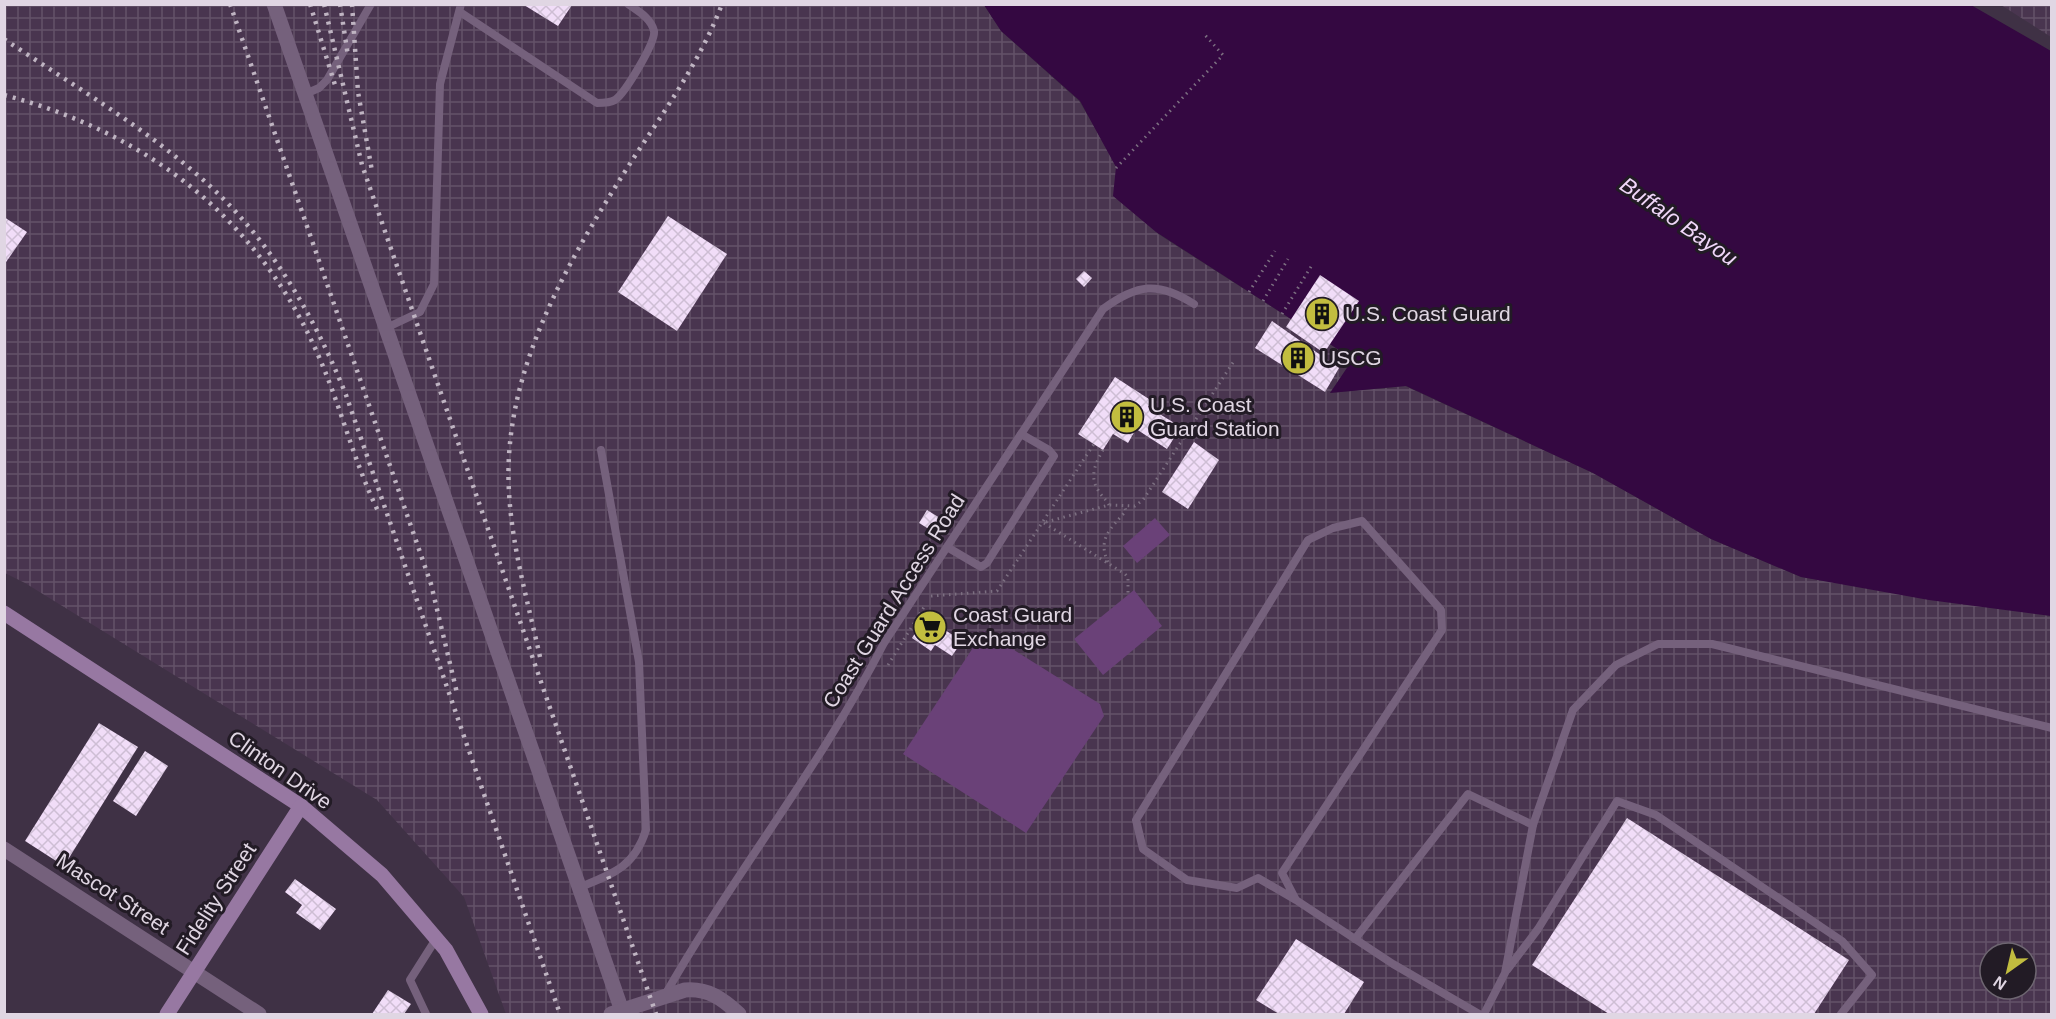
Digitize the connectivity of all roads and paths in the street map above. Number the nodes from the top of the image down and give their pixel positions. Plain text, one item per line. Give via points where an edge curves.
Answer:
1 (274, 4) edge
2 (370, 4) edge
3 (628, 4) edge
4 (460, 8) edge
5 (1205, 36) dead end
6 (305, 94) junction
7 (1116, 168) dead end
8 (1275, 251) dead end
9 (1288, 259) dead end
10 (1312, 265) dead end
11 (1249, 292) dead end
12 (1263, 301) dead end
13 (1194, 304) dead end
14 (1282, 314) dead end
15 (386, 328) junction
16 (1234, 361) dead end
17 (1021, 434) junction
18 (1094, 444) dead end
19 (601, 450) dead end
20 (1103, 450) dead end
21 (1109, 506) junction
22 (1125, 508) junction
23 (1044, 523) junction
24 (946, 547) junction
25 (1108, 563) junction
26 (1128, 594) dead end
27 (4, 613) edge
28 (885, 669) dead end
29 (2052, 728) edge
30 (301, 806) junction
31 (1533, 825) junction
32 (4, 849) edge
33 (578, 888) junction
34 (1296, 900) junction
35 (436, 939) junction
36 (1355, 939) junction
37 (194, 971) junction
38 (1505, 973) junction
39 (663, 998) junction
40 (616, 1012) edge
41 (167, 1014) edge
42 (259, 1014) edge
43 (426, 1014) edge
44 (481, 1014) edge
45 (739, 1014) edge
46 (1479, 1014) edge
47 (1484, 1014) edge
48 (1841, 1014) edge

1 - 6 street
2 - 6 lane via 327,80
3 - 4 lane via 650,21 652,43 622,92 605,103 597,103
4 - 15 lane via 440,84 432,291 415,316
5 - 7 path via 1223,55
6 - 15 street
8 - 11 path
9 - 12 path
10 - 14 path
13 - 17 lane, Coast Guard Access Road via 1174,291 1146,287 1123,295 1103,309
15 - 33 street
16 - 22 path via 1151,491 1135,506
17 - 24 lane, Coast Guard Access Road
17 - 24 lane via 1054,456 987,563 975,566
18 - 23 path
19 - 33 lane via 639,662 646,830 627,865
20 - 21 path via 1094,469 1094,480
21 - 22 path
21 - 23 path
22 - 25 path via 1103,541
23 - 25 path
23 - 28 path via 997,591 932,594
24 - 39 lane, Coast Guard Access Road via 884,643 855,698 692,947
25 - 26 path via 1128,577
27 - 30 main road, Clinton Drive
29 - 31 lane via 1712,644 1658,644 1616,664 1573,710
30 - 35 main road, Clinton Drive via 382,875
30 - 37 main road, Fidelity Street
31 - 36 lane via 1468,794
31 - 38 lane
32 - 37 street, Mascot Street
33 - 40 street
34 - 34 lane via 1258,878 1237,888 1187,880 1143,849 1136,820 1308,540 1333,528 1362,521 1441,610 1442,630 1282,873
34 - 36 lane
35 - 43 lane via 410,980
35 - 44 main road, Clinton Drive
36 - 46 lane
37 - 41 main road, Fidelity Street
37 - 42 street, Mascot Street
38 - 47 lane
38 - 48 lane via 1538,929 1617,801 1656,815 1842,941 1872,975
39 - 40 street
39 - 45 street via 698,989 726,1002

